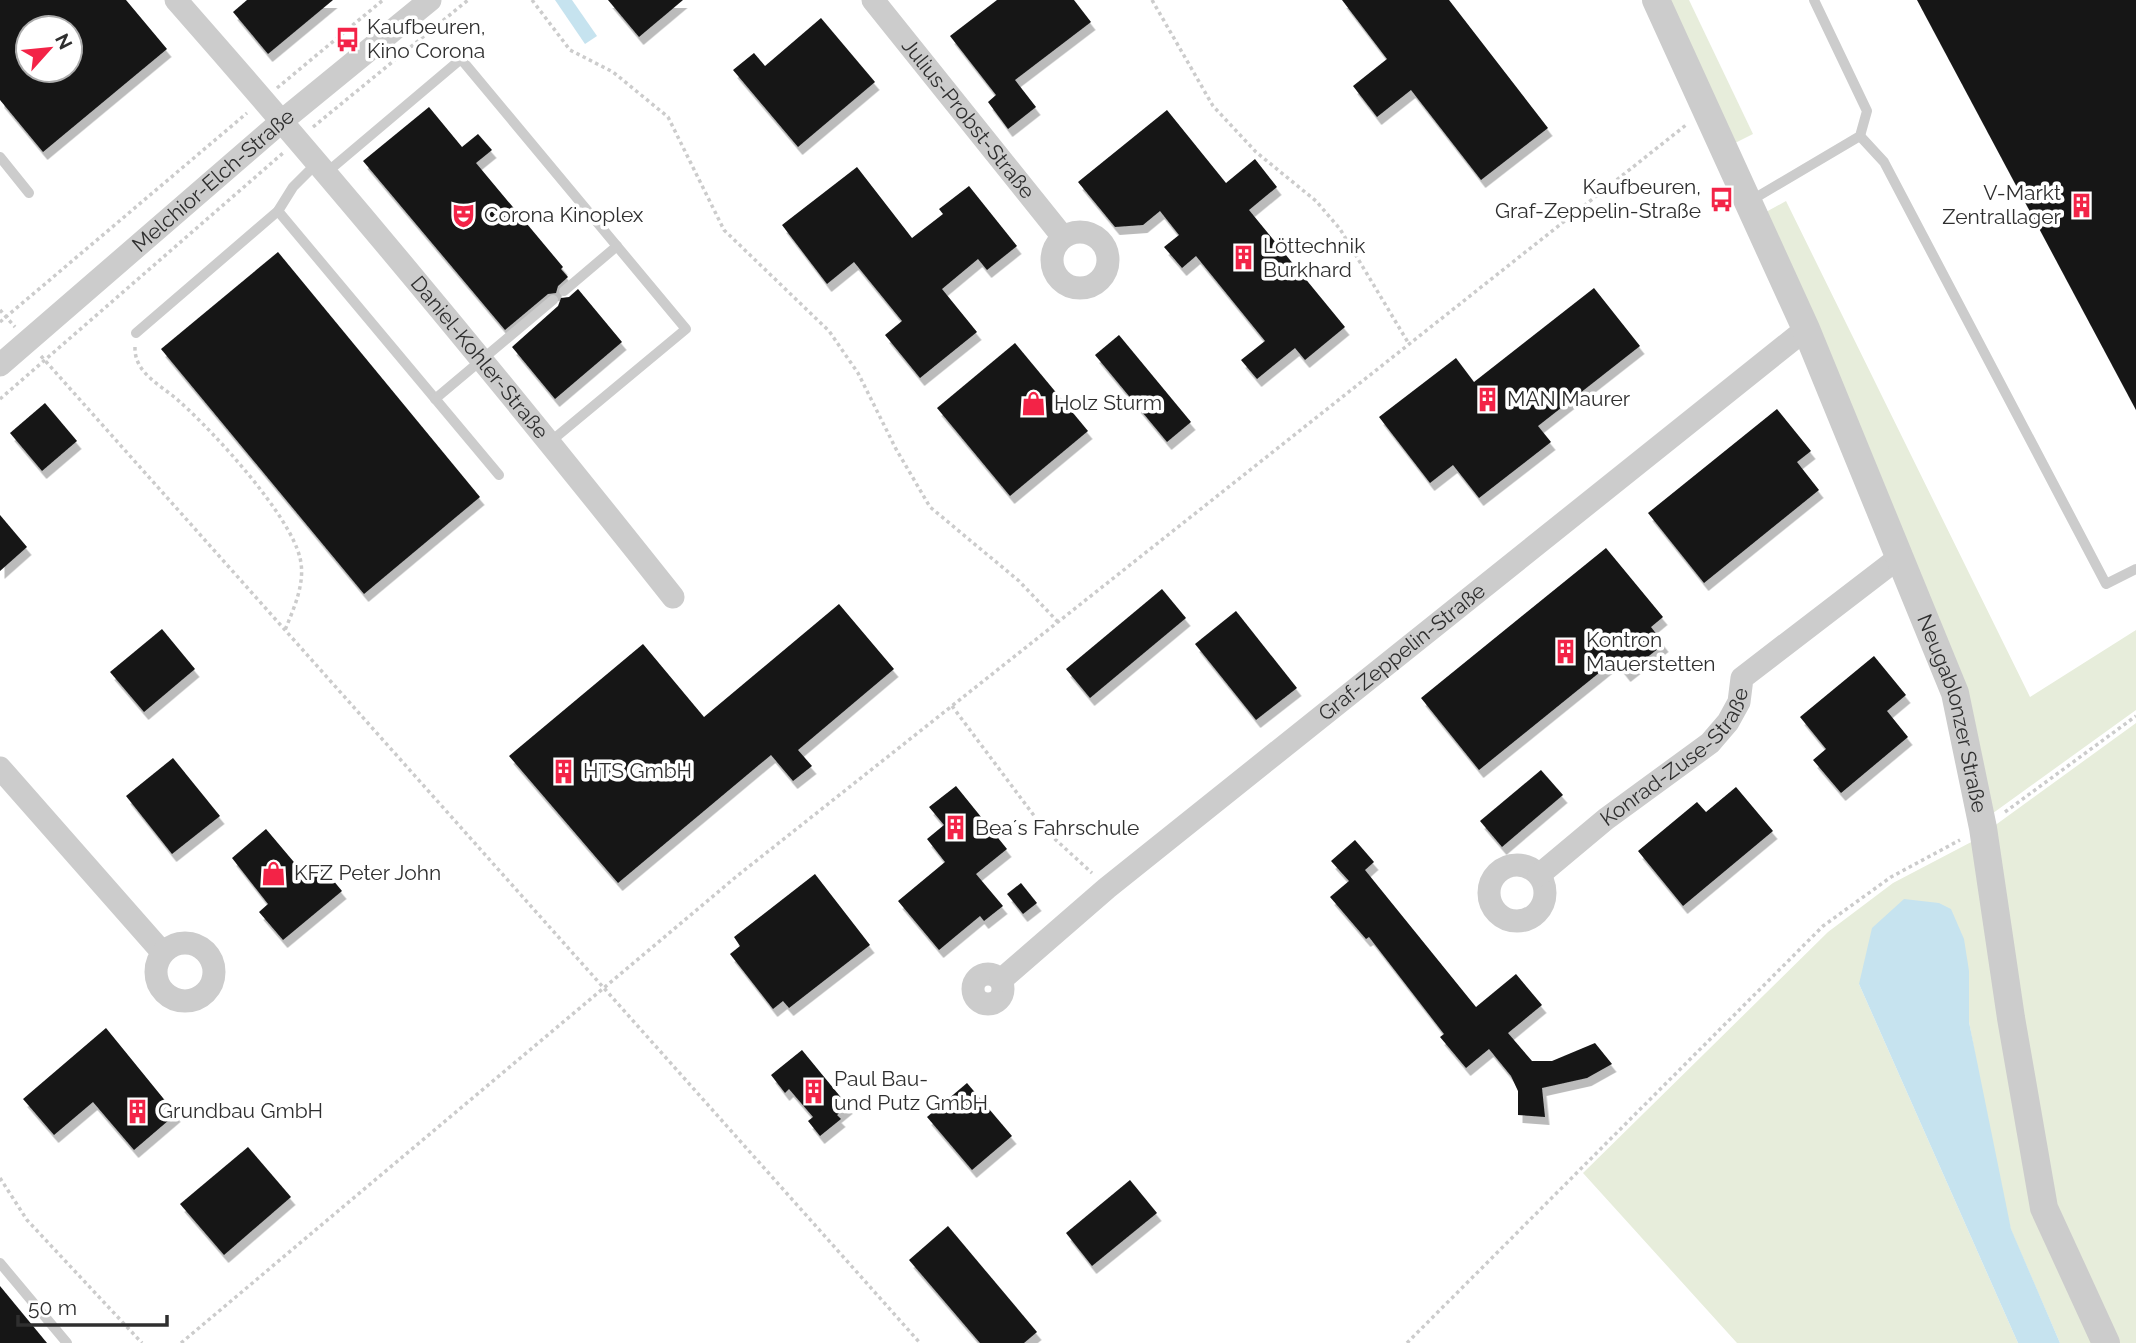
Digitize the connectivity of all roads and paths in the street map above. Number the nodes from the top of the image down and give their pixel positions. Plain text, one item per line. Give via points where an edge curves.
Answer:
1 (176, 0) edge
2 (383, 0) edge
3 (430, 0) edge
4 (468, 0) edge
5 (532, 0) edge
6 (873, 0) edge
7 (1152, 0) edge
8 (1656, 0) edge
9 (1814, 0) edge
10 (342, 34) junction
11 (347, 39) dead end
12 (264, 100) junction
13 (1707, 108) junction
14 (282, 121) junction
15 (1860, 136) junction
16 (298, 140) junction
17 (0, 157) edge
18 (321, 168) junction
19 (29, 192) dead end
20 (1749, 201) junction
21 (278, 211) junction
22 (1063, 237) dead end
23 (617, 247) junction
24 (564, 291) dead end
25 (554, 300) dead end
26 (0, 310) edge
27 (6, 317) junction
28 (0, 322) edge
29 (1806, 329) junction
30 (136, 333) joint
31 (27, 341) junction
32 (1409, 344) junction
33 (44, 360) junction
34 (482, 360) junction
35 (0, 365) edge
36 (0, 399) edge
37 (435, 399) junction
38 (550, 442) junction
39 (499, 475) dead end
40 (1901, 556) junction
41 (2136, 569) edge
42 (673, 597) dead end
43 (1058, 622) junction
44 (285, 630) junction
45 (952, 706) junction
46 (2136, 716) edge
47 (0, 768) edge
48 (1983, 828) junction
49 (1539, 875) dead end
50 (1107, 888) junction
51 (162, 953) dead end
52 (1001, 980) dead end
53 (601, 988) junction
54 (0, 1178) edge
55 (0, 1263) edge
56 (67, 1343) edge
57 (142, 1343) edge
58 (181, 1343) edge
59 (920, 1343) edge
60 (1407, 1343) edge
61 (2106, 1343) edge

1 - 12 street, Daniel-Kohler-Straße
2 - 10 path
3 - 14 street, Melchior-Elch-Straße
4 - 16 path
5 - 43 path via 570,50 613,72 668,117 724,230 829,331 858,373 930,507 1019,581
6 - 22 street, Julius-Probst-Straße
7 - 32 path via 1213,106 1340,229
8 - 13 street, Neugablonzer Straße
9 - 15 lane via 1867,111
10 - 11 path
10 - 12 path
12 - 14 street, Daniel-Kohler-Straße
12 - 27 path
13 - 20 street, Neugablonzer Straße
13 - 32 path
14 - 16 street, Daniel-Kohler-Straße
14 - 31 street, Melchior-Elch-Straße
15 - 20 lane
15 - 41 lane via 1884,162 2106,584
16 - 18 street, Daniel-Kohler-Straße
16 - 33 path
17 - 19 lane
18 - 21 lane via 293,187
18 - 23 lane via 461,60
18 - 34 street, Daniel-Kohler-Straße
20 - 29 street, Neugablonzer Straße
21 - 30 lane
21 - 37 lane
23 - 24 lane
23 - 38 lane via 686,329
25 - 34 lane
26 - 27 path
27 - 28 path
27 - 31 path
29 - 40 street, Neugablonzer Straße
29 - 50 street, Graf-Zeppelin-Straße
30 - 44 path via 135,358 143,372 181,402 278,513 300,558 299,593
31 - 33 path
31 - 35 street, Melchior-Elch-Straße
32 - 43 path
33 - 36 path
33 - 44 path
34 - 37 lane
34 - 38 street, Daniel-Kohler-Straße
37 - 39 lane
38 - 42 street, Daniel-Kohler-Straße
40 - 48 street, Neugablonzer Straße via 1955,693
40 - 49 street, Konrad-Zuse-Straße via 1742,678 1739,702 1710,743
43 - 45 path
44 - 53 path
45 - 50 path via 1044,829
45 - 53 path
46 - 48 path
47 - 51 street
48 - 60 path via 1891,877 1823,926
48 - 61 street, Neugablonzer Straße via 2044,1208
50 - 52 street, Graf-Zeppelin-Straße
53 - 58 path
53 - 59 path
54 - 57 path via 27,1220
55 - 56 lane

